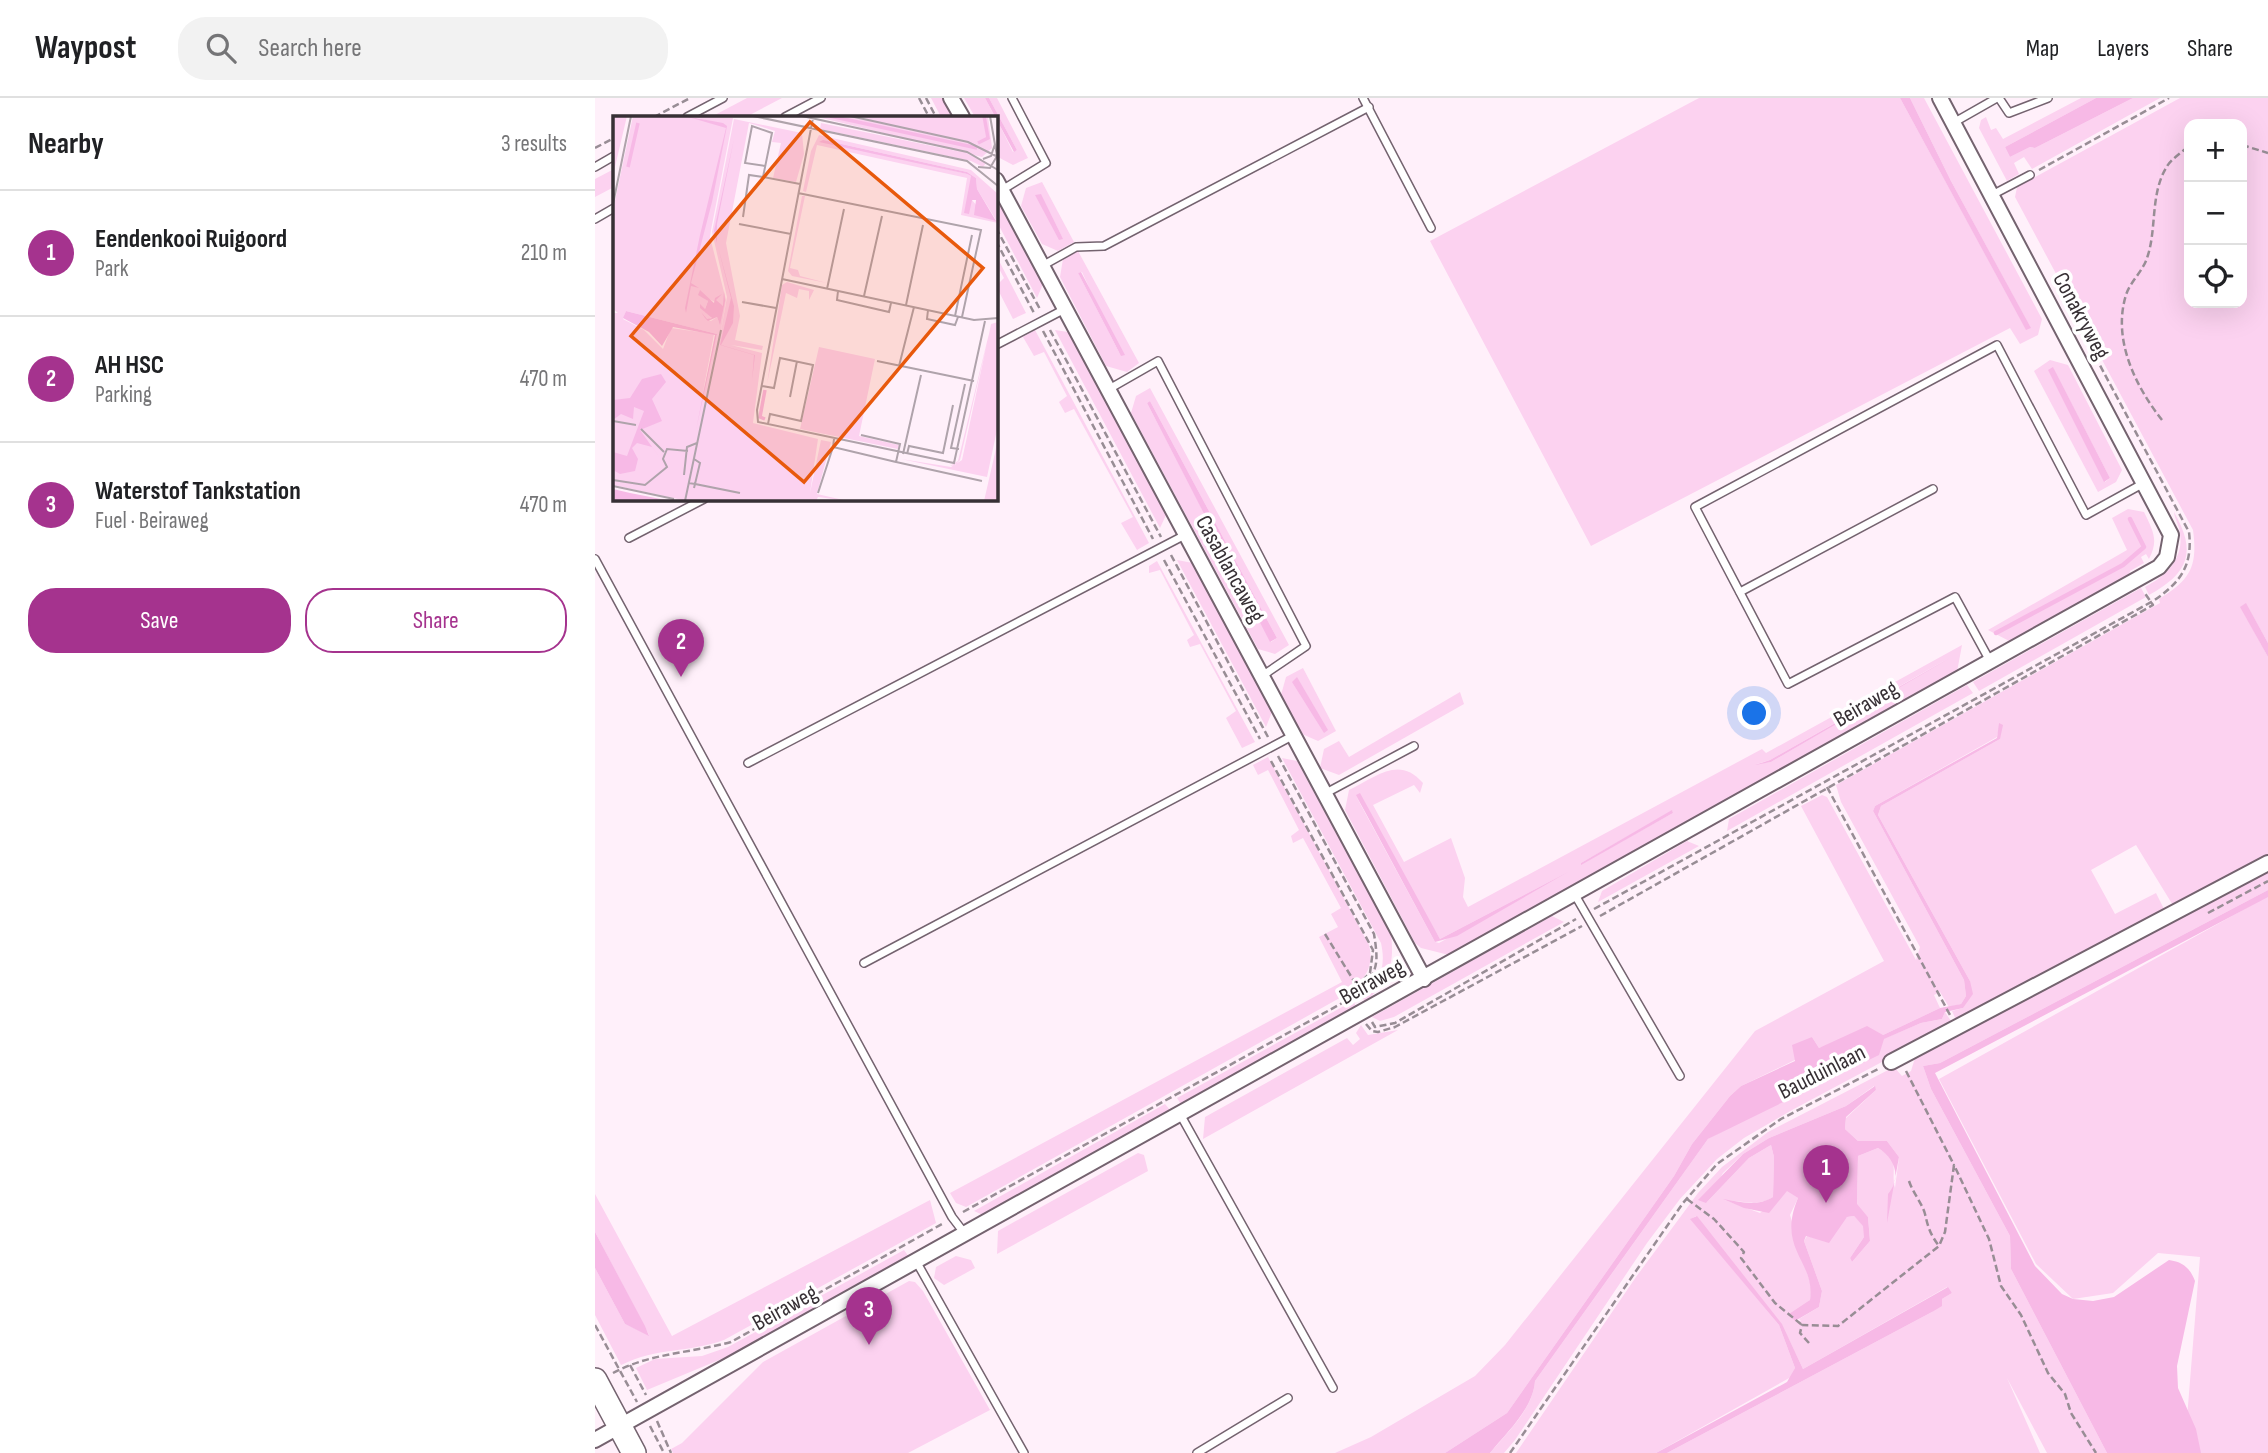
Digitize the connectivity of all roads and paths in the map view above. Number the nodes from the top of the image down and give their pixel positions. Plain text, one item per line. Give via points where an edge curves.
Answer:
1 (690, 98) edge
2 (723, 98) edge
3 (821, 98) edge
4 (919, 98) edge
5 (926, 98) edge
6 (951, 98) edge
7 (1012, 98) edge
8 (1363, 98) edge
9 (1940, 98) edge
10 (1998, 98) edge
11 (2048, 98) edge
12 (2169, 98) edge
13 (1369, 107) junction
14 (656, 116) edge
15 (689, 116) edge
16 (787, 116) edge
17 (928, 116) edge
18 (935, 116) edge
19 (961, 116) edge
20 (1953, 123) junction
21 (613, 139) edge
22 (2247, 147) edge
23 (595, 148) edge
24 (2184, 151) edge
25 (2268, 153) edge
26 (613, 157) edge
27 (595, 167) edge
28 (2030, 175) joint
29 (999, 185) edge
30 (1991, 195) junction
31 (613, 209) edge
32 (595, 219) edge
33 (1431, 228) dead end
34 (997, 230) edge
35 (997, 244) edge
36 (1042, 266) junction
37 (1063, 310) junction
38 (1042, 321) junction
39 (2077, 322) dead end
40 (997, 344) edge
41 (1107, 390) junction
42 (2162, 420) dead end
43 (2144, 483) junction
44 (1933, 489) dead end
45 (702, 500) edge
46 (1185, 535) junction
47 (629, 538) dead end
48 (1162, 547) junction
49 (2167, 557) joint
50 (595, 559) edge
51 (2137, 580) junction
52 (1739, 592) junction
53 (2151, 602) junction
54 (1990, 662) junction
55 (1262, 676) junction
56 (1294, 735) junction
57 (1414, 746) dead end
58 (1269, 748) junction
59 (748, 763) dead end
60 (1827, 787) junction
61 (1326, 793) junction
62 (2268, 863) edge
63 (1575, 895) junction
64 (1586, 914) junction
65 (1591, 922) junction
66 (1325, 934) dead end
67 (864, 963) dead end
68 (1424, 979) junction
69 (1355, 996) junction
70 (1364, 1012) junction
71 (1950, 1014) dead end
72 (1395, 1027) dead end
73 (1891, 1062) joint
74 (1906, 1071) dead end
75 (1680, 1076) dead end
76 (1180, 1114) junction
77 (1954, 1165) junction
78 (1909, 1181) dead end
79 (1687, 1199) junction
80 (952, 1217) junction
81 (965, 1234) junction
82 (1939, 1246) junction
83 (916, 1261) junction
84 (1802, 1324) junction
85 (595, 1325) edge
86 (1809, 1343) dead end
87 (595, 1380) edge
88 (1333, 1388) dead end
89 (1287, 1398) dead end
90 (620, 1426) junction
91 (595, 1440) edge
92 (634, 1453) edge
93 (1024, 1453) edge
94 (1197, 1453) edge
95 (1510, 1453) edge
96 (2096, 1453) edge

1 - 14 path
2 - 15 lane
3 - 16 lane
4 - 17 path
5 - 18 path
6 - 19 street
7 - 29 lane via 1046,163
8 - 13 lane
9 - 20 street, Conakryweg
10 - 11 lane via 2009,113
10 - 20 lane
12 - 28 path
13 - 33 lane
13 - 36 lane via 1104,246 1076,247
20 - 30 street, Conakryweg
21 - 23 path
22 - 25 path
24 - 42 path via 2166,167 2147,258 2126,296 2129,369
26 - 27 lane
28 - 30 lane
29 - 36 street, Casablancaweg
30 - 43 street, Conakryweg
31 - 32 lane
34 - 38 path
35 - 38 path
36 - 37 street, Casablancaweg
37 - 38 lane
37 - 41 street, Casablancaweg
38 - 40 lane
38 - 48 path
38 - 48 path
39 - 53 path via 2189,532 2190,558 2183,575
41 - 46 street, Casablancaweg
41 - 55 lane via 1158,362 1305,646
43 - 49 street, Conakryweg via 2171,536
43 - 52 lane via 2086,515 1997,345 1695,507
44 - 52 lane
45 - 47 lane
46 - 48 lane
46 - 55 street, Casablancaweg
48 - 58 path
48 - 58 path
48 - 59 lane
49 - 51 street, Beiraweg
50 - 80 lane
51 - 53 path
51 - 54 street, Beiraweg
52 - 54 lane via 1788,684 1955,597
53 - 60 path via 2153,605
53 - 64 path
54 - 63 street, Beiraweg
55 - 56 street, Casablancaweg
56 - 58 lane
56 - 61 street, Casablancaweg
57 - 61 lane
58 - 66 path via 1373,950 1374,962 1364,982 1357,986
58 - 67 lane
58 - 69 path via 1374,934 1378,960 1372,979
60 - 65 path
60 - 71 path
61 - 68 street, Casablancaweg
62 - 73 street, Bauduinlaan
63 - 64 lane
63 - 68 street, Beiraweg
64 - 65 lane
64 - 70 path via 1395,1023 1375,1027
65 - 72 path
65 - 75 lane
68 - 70 street, Beiraweg
69 - 70 path
69 - 80 path, Beiraweg
70 - 76 street, Beiraweg
73 - 79 path, Bauduinlaan via 1781,1119 1717,1164
74 - 77 path
76 - 81 street, Beiraweg
76 - 88 lane
77 - 82 path
77 - 96 path via 1989,1239 2001,1286
78 - 82 path via 1925,1213 1925,1225
79 - 84 path via 1714,1219 1744,1252 1741,1258 1775,1303
79 - 95 path, Bauduinlaan
80 - 81 lane
80 - 85 path, Beiraweg via 731,1342 695,1352 650,1356 619,1370
81 - 83 street, Beiraweg
82 - 84 path via 1839,1326
83 - 90 street, Beiraweg
83 - 93 lane
84 - 86 path via 1800,1333
87 - 90 main road
89 - 94 lane
90 - 91 street, Beiraweg
90 - 92 main road

